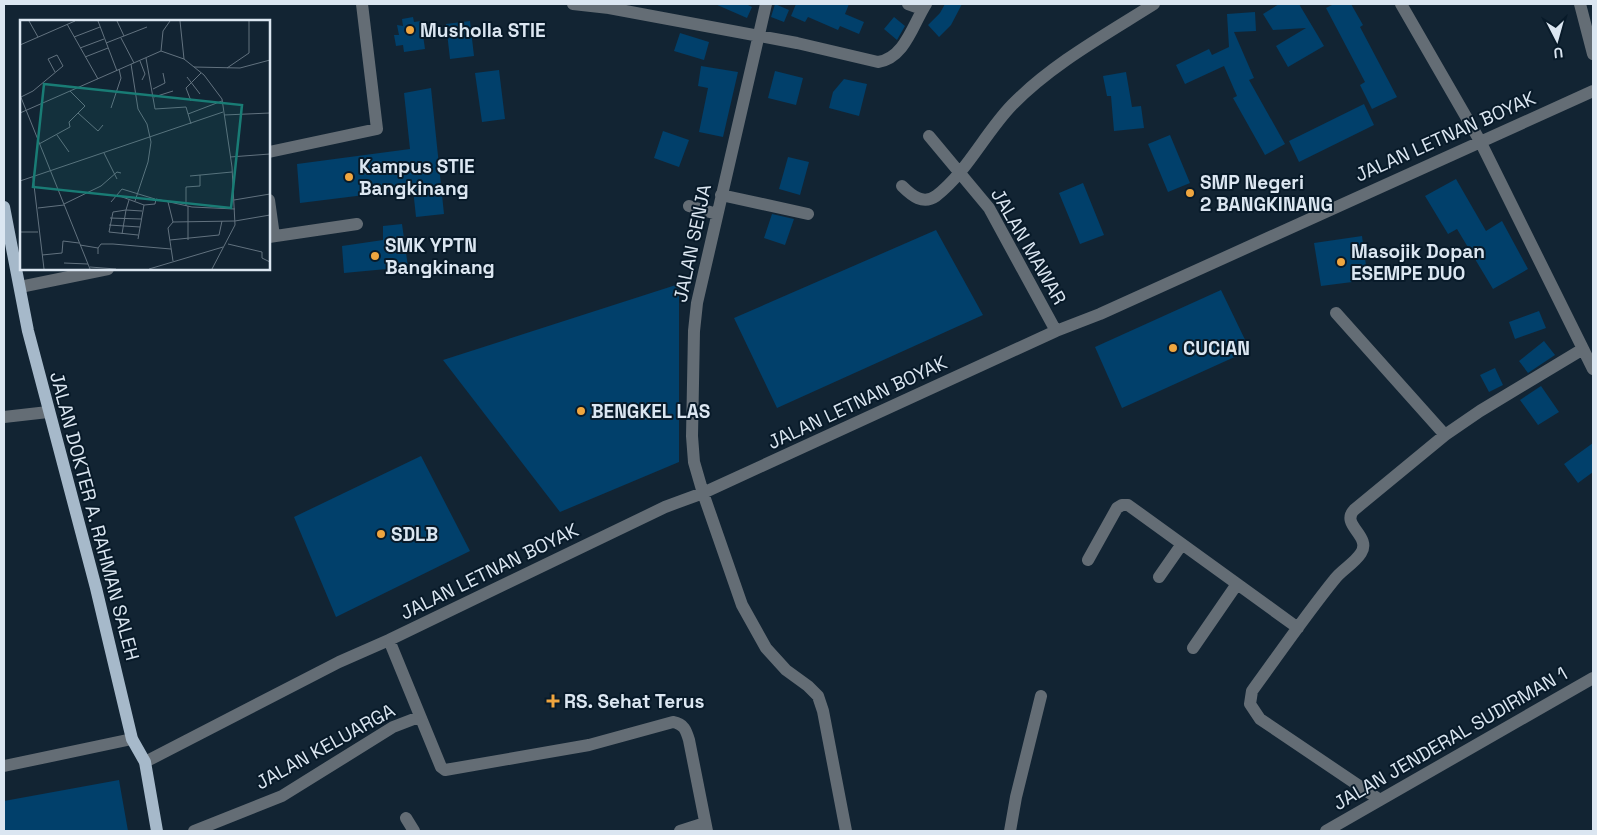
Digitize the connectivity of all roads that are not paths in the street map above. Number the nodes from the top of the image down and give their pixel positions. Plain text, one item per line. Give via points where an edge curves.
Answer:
1 (362, 4) edge
2 (574, 4) edge
3 (766, 4) edge
4 (908, 4) edge
5 (1154, 4) edge
6 (1401, 4) edge
7 (1580, 4) edge
8 (609, 6) edge
9 (924, 7) edge
10 (758, 37) junction
11 (1593, 54) edge
12 (1593, 91) edge
13 (929, 136) dead end
14 (1480, 141) junction
15 (270, 152) edge
16 (960, 170) junction
17 (902, 186) dead end
18 (721, 195) junction
19 (688, 206) dead end
20 (4, 207) edge
21 (717, 214) junction
22 (808, 214) dead end
23 (270, 218) edge
24 (357, 224) dead end
25 (271, 236) edge
26 (103, 270) edge
27 (20, 287) junction
28 (1336, 313) dead end
29 (1056, 331) junction
30 (1583, 348) junction
31 (1593, 369) edge
32 (48, 412) junction
33 (4, 417) edge
34 (1445, 435) junction
35 (703, 493) junction
36 (1182, 544) junction
37 (1088, 560) dead end
38 (1159, 577) dead end
39 (1237, 584) junction
40 (1298, 628) junction
41 (388, 640) junction
42 (1193, 648) dead end
43 (1593, 678) edge
44 (1041, 696) dead end
45 (419, 717) junction
46 (132, 739) junction
47 (145, 762) junction
48 (4, 766) edge
49 (1380, 800) junction
50 (406, 818) dead end
51 (706, 827) edge
52 (157, 831) edge
53 (194, 831) edge
54 (414, 831) edge
55 (680, 831) edge
56 (846, 831) edge
57 (1010, 831) edge
58 (1326, 831) edge

1 - 15 street via 378,129
2 - 8 street
3 - 10 street, JALAN SENJA
4 - 9 street
5 - 16 street via 1057,66 1028,90 1010,107
6 - 14 street
7 - 11 street
8 - 10 street
9 - 10 street via 907,41 884,61
10 - 18 street, JALAN SENJA
12 - 14 street, JALAN LETNAN BOYAK
13 - 16 street, JALAN MAWAR
14 - 29 street, JALAN LETNAN BOYAK
14 - 30 street
16 - 17 street via 943,191 930,200 914,196
16 - 29 street, JALAN MAWAR via 994,216
18 - 21 street, JALAN SENJA
18 - 22 street
19 - 21 street
20 - 27 main road, JALAN DOKTER A. RAHMAN SALEH
21 - 35 street, JALAN SENJA via 704,263 694,331 692,436 694,462
23 - 25 street
24 - 25 street
26 - 27 street
27 - 32 main road, JALAN DOKTER A. RAHMAN SALEH
28 - 34 street
29 - 35 street, JALAN LETNAN BOYAK
30 - 31 street
30 - 34 street
32 - 33 street
32 - 46 main road, JALAN DOKTER A. RAHMAN SALEH via 96,588
34 - 40 street via 1350,514 1350,522 1363,539 1364,548 1336,577
35 - 41 street, JALAN LETNAN BOYAK via 664,507
35 - 56 street, JALAN SENJA via 742,605 766,648 786,670 818,696 824,711
36 - 37 street via 1122,504
36 - 38 street
36 - 39 street
39 - 40 street
39 - 42 street
40 - 49 street via 1252,691 1250,704 1253,711 1275,730
41 - 45 street
41 - 47 street, JALAN LETNAN BOYAK via 338,662
43 - 49 street, JALAN JENDERAL SUDIRMAN 1
44 - 57 street
45 - 51 street via 445,770 589,745 673,722 680,723 685,727 689,740
45 - 53 street, JALAN KELUARGA via 393,727 282,796
46 - 47 main road, JALAN DOKTER A. RAHMAN SALEH
46 - 48 street
47 - 52 main road, JALAN DOKTER A. RAHMAN SALEH
49 - 58 street, JALAN JENDERAL SUDIRMAN 1
50 - 54 street
51 - 55 street

